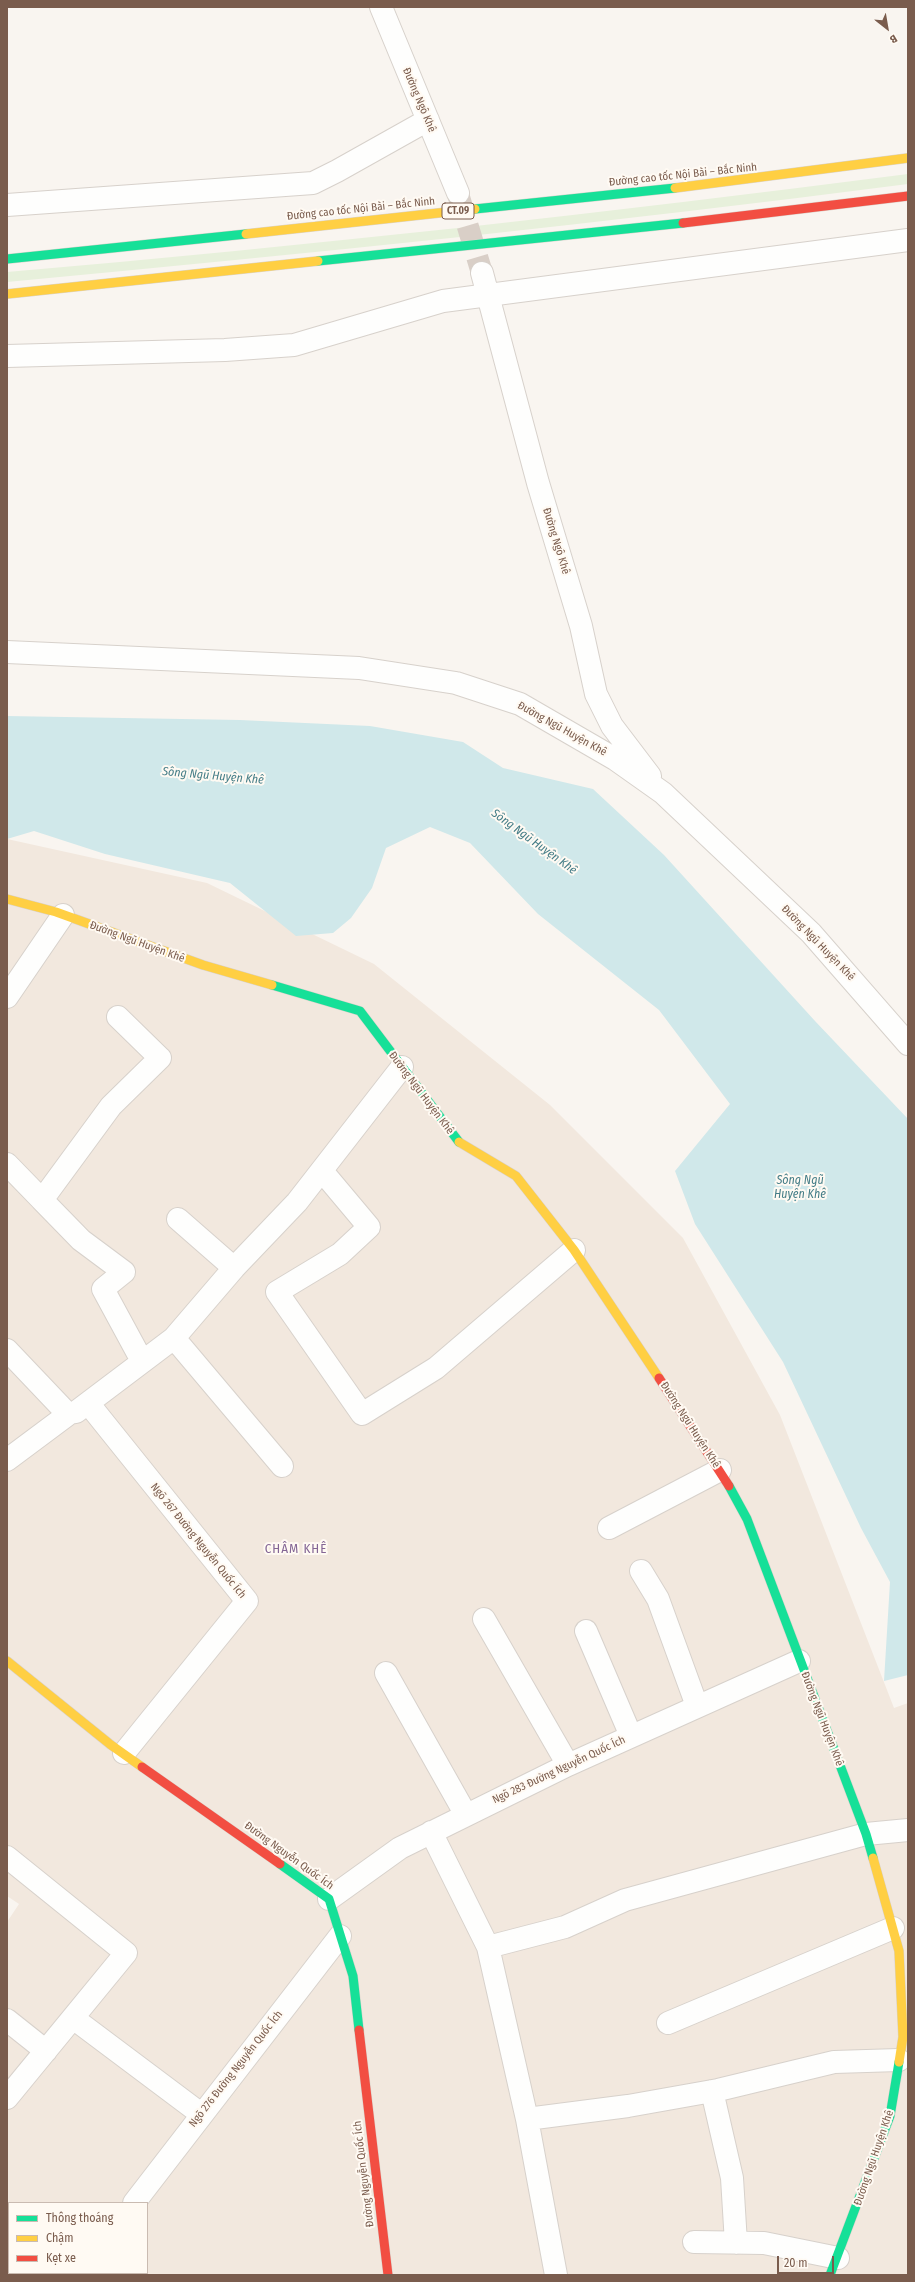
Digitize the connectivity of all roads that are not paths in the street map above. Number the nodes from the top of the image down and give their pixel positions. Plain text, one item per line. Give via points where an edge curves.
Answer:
1 (380, 7) edge
2 (428, 120) junction
3 (908, 158) edge
4 (458, 193) tunnel mouth
5 (908, 196) edge
6 (7, 205) edge
7 (908, 240) edge
8 (7, 259) edge
9 (482, 273) tunnel mouth
10 (7, 294) edge
11 (487, 294) junction
12 (7, 356) edge
13 (7, 652) edge
14 (663, 793) junction
15 (7, 899) edge
16 (63, 915) junction
17 (7, 997) edge
18 (118, 1017) dead end
19 (908, 1044) edge
20 (402, 1067) junction
21 (7, 1164) edge
22 (322, 1171) junction
23 (42, 1200) junction
24 (178, 1219) dead end
25 (574, 1250) junction
26 (234, 1268) junction
27 (174, 1338) junction
28 (7, 1350) edge
29 (142, 1361) junction
30 (79, 1408) junction
31 (7, 1460) edge
32 (282, 1466) dead end
33 (720, 1470) junction
34 (609, 1528) dead end
35 (641, 1571) dead end
36 (484, 1619) dead end
37 (586, 1631) dead end
38 (7, 1661) edge
39 (799, 1661) junction
40 (386, 1673) dead end
41 (697, 1706) junction
42 (631, 1736) junction
43 (124, 1753) junction
44 (568, 1765) junction
45 (466, 1815) junction
46 (908, 1830) edge
47 (431, 1832) junction
48 (866, 1834) junction
49 (7, 1856) edge
50 (329, 1899) junction
51 (893, 1928) junction
52 (340, 1936) junction
53 (488, 1947) junction
54 (73, 2018) junction
55 (7, 2020) edge
56 (668, 2023) dead end
57 (46, 2051) junction
58 (899, 2060) junction
59 (712, 2091) junction
60 (7, 2098) edge
61 (201, 2114) junction
62 (526, 2119) junction
63 (135, 2202) edge
64 (694, 2242) dead end
65 (736, 2243) junction
66 (834, 2266) edge
67 (388, 2275) edge
68 (556, 2275) edge

1 - 2 street, Đường Ngô Khê
2 - 4 street, Đường Ngô Khê
2 - 6 street via 337,172 313,182
3 - 8 main road, Đường cao tốc Nội Bài – Bắc Ninh / CT.09 via 723,183
5 - 10 main road via 730,218
7 - 11 street
9 - 11 street, Đường Ngô Khê
11 - 12 street via 443,301 294,345 225,350
11 - 14 street, Đường Ngô Khê via 538,483 581,626 596,694 612,726
13 - 14 street, Đường Ngũ Huyện Khê via 359,668 456,683 520,704 615,759
14 - 19 street, Đường Ngũ Huyện Khê via 811,933
15 - 16 main road, Đường Ngũ Huyện Khê
16 - 17 street
16 - 20 main road, Đường Ngũ Huyện Khê via 203,965 360,1011
18 - 23 street via 160,1058 111,1106
20 - 22 street
20 - 25 main road, Đường Ngũ Huyện Khê via 457,1141 516,1176
21 - 23 street
22 - 25 street via 370,1227 340,1254 277,1292 362,1414 436,1368
22 - 26 street via 297,1202
23 - 29 street via 82,1240 124,1272 103,1289
24 - 26 street
25 - 33 main road, Đường Ngũ Huyện Khê
26 - 27 street
27 - 29 street
27 - 32 street
28 - 30 street via 57,1403
29 - 30 street
30 - 31 street
30 - 43 street, Ngõ 267 Đường Nguyễn Quốc Ích via 247,1601
33 - 34 street
33 - 39 main road, Đường Ngũ Huyện Khê via 747,1519
35 - 41 street via 658,1599
36 - 44 street
37 - 42 street
38 - 43 main road, Đường Nguyễn Quốc Ích
39 - 41 street, Ngõ 283 Đường Nguyễn Quốc Ích
39 - 48 main road, Đường Ngũ Huyện Khê
40 - 45 street
41 - 42 street, Ngõ 283 Đường Nguyễn Quốc Ích
42 - 44 street, Ngõ 283 Đường Nguyễn Quốc Ích
43 - 50 main road, Đường Nguyễn Quốc Ích
44 - 45 street, Ngõ 283 Đường Nguyễn Quốc Ích
45 - 47 street, Ngõ 283 Đường Nguyễn Quốc Ích
46 - 48 street
47 - 50 street, Ngõ 283 Đường Nguyễn Quốc Ích via 400,1848
47 - 53 street
48 - 51 main road, Đường Ngũ Huyện Khê
48 - 53 street via 625,1900 565,1927
49 - 54 street via 126,1953
50 - 52 main road, Đường Nguyễn Quốc Ích
51 - 56 street
51 - 58 main road, Đường Ngũ Huyện Khê via 900,1959 903,2037
52 - 61 street, Ngõ 276 Đường Nguyễn Quốc Ích
52 - 67 main road, Đường Nguyễn Quốc Ích via 353,1976
53 - 62 street
54 - 57 street
54 - 61 street
55 - 57 street
57 - 60 street
58 - 59 street via 834,2062
58 - 66 main road, Đường Ngũ Huyện Khê via 890,2116
59 - 62 street via 628,2106
59 - 65 street via 732,2178
61 - 63 street, Ngõ 276 Đường Nguyễn Quốc Ích
62 - 68 street
64 - 65 street
65 - 66 street via 764,2243

